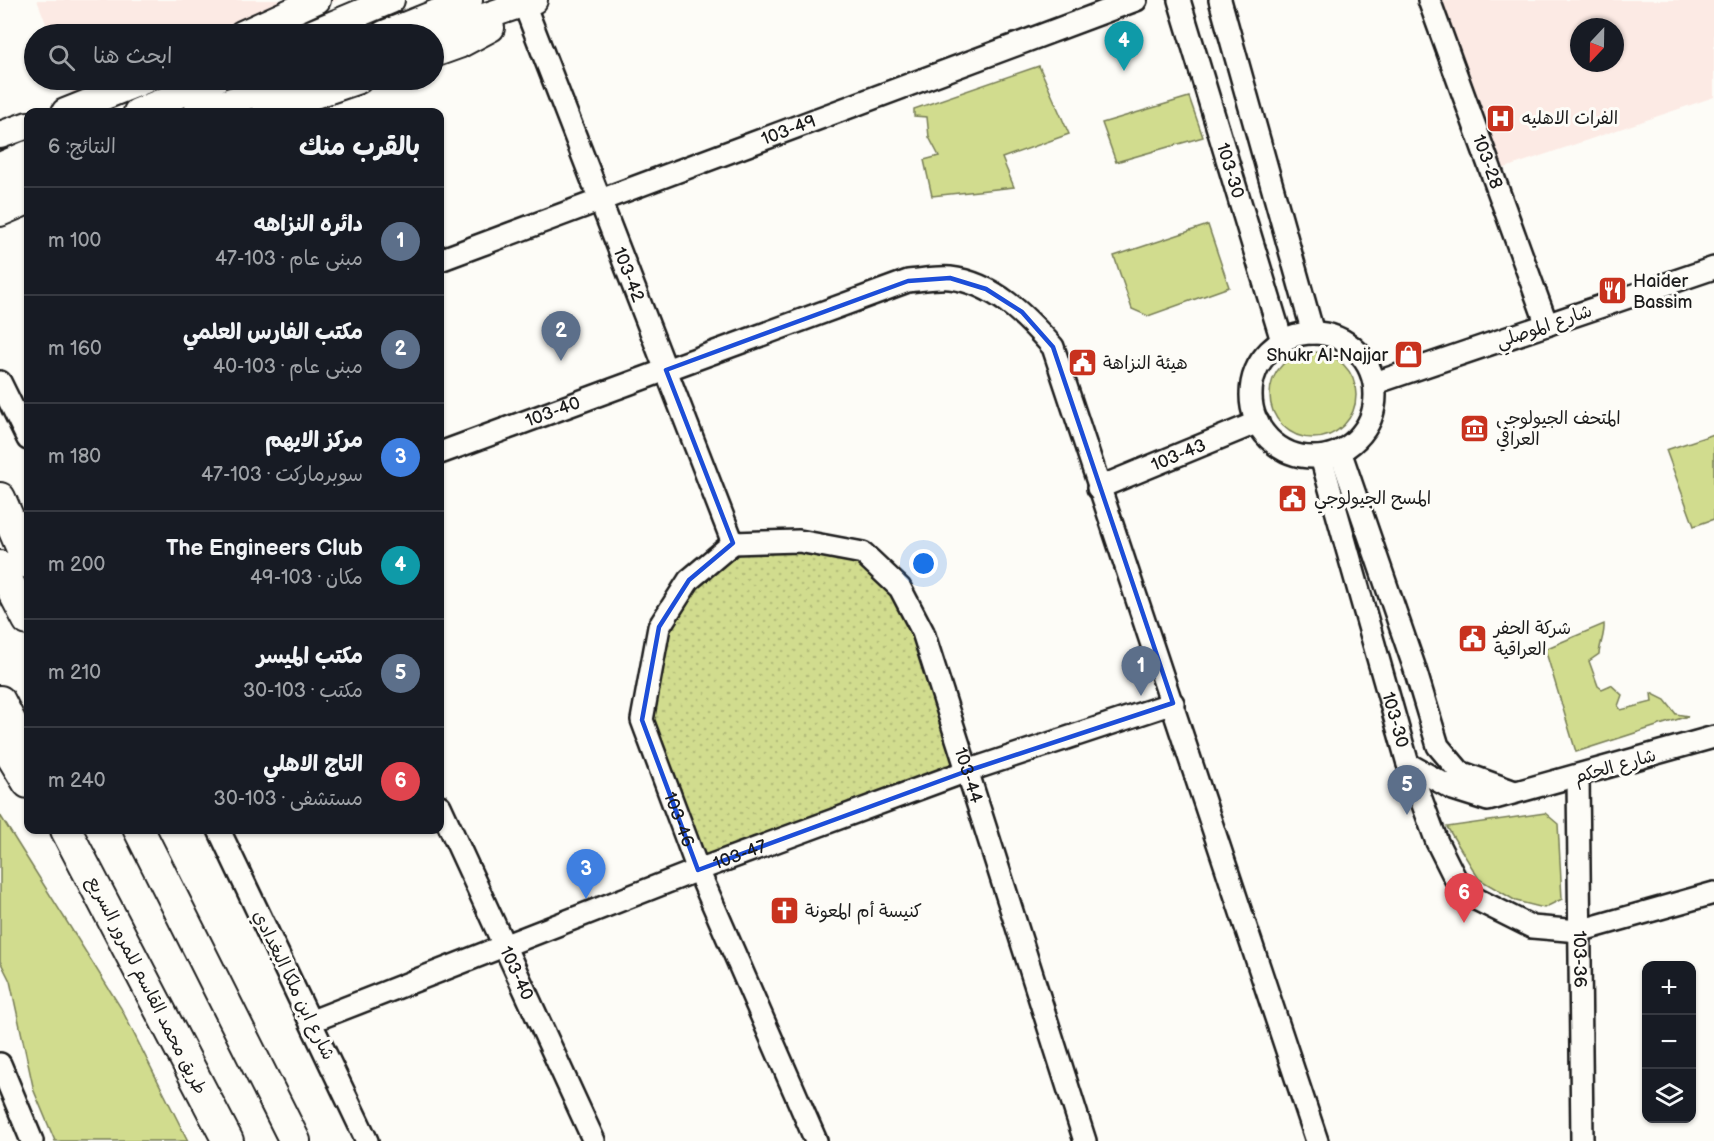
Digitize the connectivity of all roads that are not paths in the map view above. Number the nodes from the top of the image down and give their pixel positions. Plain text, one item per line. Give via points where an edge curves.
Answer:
1 (317, 0) edge
2 (391, 0) edge
3 (469, 0) edge
4 (1136, 0) edge
5 (1179, 0) edge
6 (1220, 0) edge
7 (1429, 0) edge
8 (524, 4) edge
9 (264, 24) edge
10 (334, 24) edge
11 (409, 24) edge
12 (444, 30) edge
13 (444, 50) edge
14 (120, 90) edge
15 (206, 90) edge
16 (245, 90) edge
17 (259, 90) edge
18 (330, 90) edge
19 (75, 108) edge
20 (190, 108) edge
21 (277, 108) edge
22 (24, 126) edge
23 (0, 135) edge
24 (24, 156) edge
25 (0, 166) edge
26 (24, 180) edge
27 (0, 190) edge
28 (600, 200) junction
29 (24, 203) edge
30 (0, 213) edge
31 (444, 258) edge
32 (1714, 268) edge
33 (1547, 325) junction
34 (1313, 333) junction
35 (1282, 341) junction
36 (666, 370) junction
37 (0, 382) edge
38 (1375, 382) junction
39 (23, 415) edge
40 (1258, 422) junction
41 (444, 452) edge
42 (1330, 454) junction
43 (1098, 488) junction
44 (0, 498) edge
45 (733, 543) junction
46 (24, 554) edge
47 (0, 566) edge
48 (24, 612) edge
49 (0, 701) edge
50 (1173, 703) junction
51 (0, 736) edge
52 (1714, 737) edge
53 (24, 748) edge
54 (1408, 764) junction
55 (967, 771) junction
56 (24, 776) edge
57 (1578, 777) junction
58 (1515, 792) junction
59 (444, 815) edge
60 (59, 834) edge
61 (68, 834) edge
62 (141, 834) edge
63 (146, 834) edge
64 (221, 834) edge
65 (698, 870) junction
66 (168, 883) junction
67 (1714, 893) edge
68 (111, 917) junction
69 (1579, 931) junction
70 (505, 946) junction
71 (312, 1021) junction
72 (0, 1064) edge
73 (1316, 1138) edge
74 (32, 1141) edge
75 (228, 1141) edge
76 (295, 1141) edge
77 (367, 1141) edge
78 (594, 1141) edge
79 (816, 1141) edge
80 (1084, 1141) edge
81 (1582, 1141) edge

1 - 9 main road
2 - 10 main road
3 - 11 main road
4 - 28 street, 103-49
5 - 35 street, 103-30
6 - 34 street, 103-30
7 - 33 street, 103-28
8 - 12 main road
8 - 13 main road via 490,29
8 - 28 street, 103-42
14 - 19 main road
15 - 20 main road
16 - 20 main road
17 - 20 main road
18 - 21 main road
22 - 23 main road
24 - 25 main road
26 - 27 main road
28 - 31 street, 103-49
28 - 36 street, 103-42
29 - 30 main road
32 - 33 street, شارع الموصلي
33 - 38 street, شارع الموصلي
34 - 35 street
34 - 38 street via 1340,339 1348,345 1363,357
35 - 40 street via 1268,353 1254,377 1252,404
36 - 41 street, 103-40
36 - 43 street, 103-40 via 908,281 950,278 986,289 1022,312 1053,347
36 - 45 street, 103-42
37 - 39 street
38 - 42 street via 1375,403 1369,423 1357,440
40 - 42 street via 1269,438 1284,449 1301,456
40 - 43 street, 103-43
42 - 54 street, 103-30
42 - 58 street, 103-30 via 1414,666 1438,746 1461,772
43 - 50 street, 103-40
44 - 46 highway
45 - 55 street, 103-44 via 799,541 863,554 900,588 923,632
45 - 65 street, 103-46 via 689,580 659,627 642,720
47 - 48 highway
49 - 53 highway
50 - 55 street, 103-47
50 - 73 street, 103-40
51 - 56 highway
52 - 57 street, شارع الحكم
54 - 58 street, شارع الحكم via 1452,789 1488,800
54 - 69 street, 103-30 via 1437,842 1462,892 1532,927
55 - 65 street, 103-47
55 - 80 street, 103-44
57 - 58 street, شارع الحكم
57 - 69 street, 103-36
59 - 70 street, 103-40
60 - 68 highway
61 - 68 highway, طريق محمد القاسم للمرور السريع
62 - 66 highway
63 - 66 highway
64 - 71 street, شارع ابن ملكا البغدادي
65 - 70 street, 103-47
65 - 79 street, 103-46
66 - 76 highway
67 - 69 street
68 - 75 highway, طريق محمد القاسم للمرور السريع
69 - 81 street, 103-36
70 - 71 street, 103-47
70 - 78 street, 103-40
71 - 77 street, شارع ابن ملكا البغدادي
72 - 74 street

